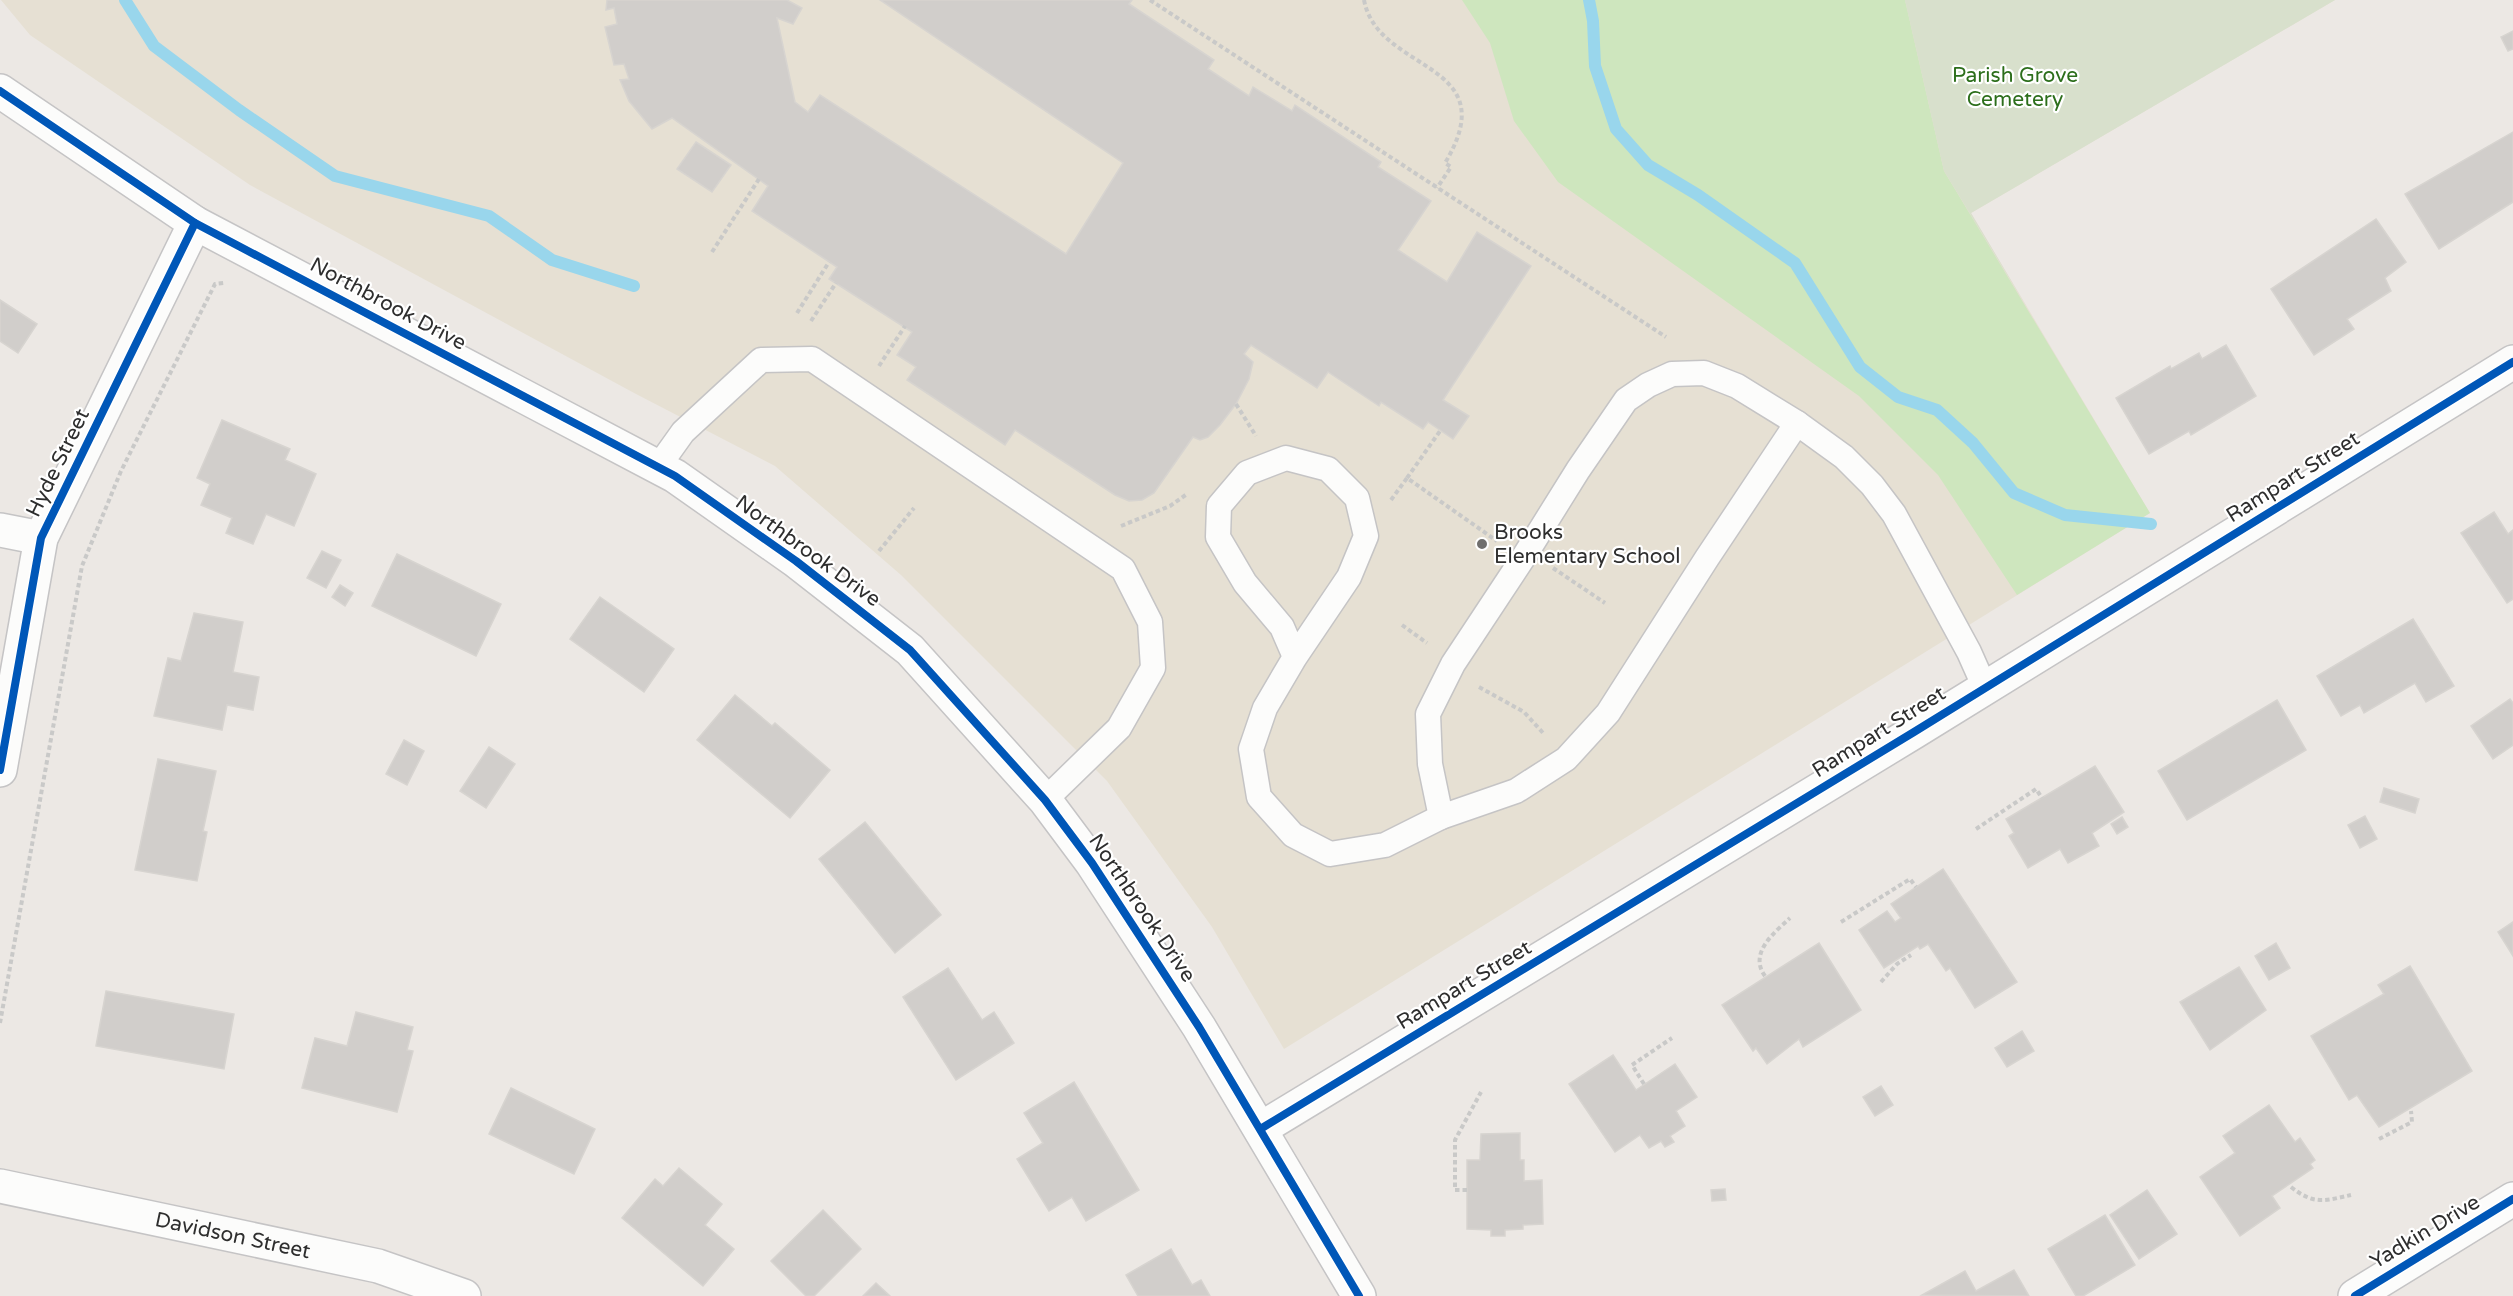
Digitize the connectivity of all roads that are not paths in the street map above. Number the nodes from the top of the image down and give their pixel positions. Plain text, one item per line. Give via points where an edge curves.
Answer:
1 (0, 91) edge
2 (195, 223) junction
3 (2513, 362) edge
4 (1797, 423) junction
5 (658, 467) junction
6 (0, 530) edge
7 (41, 538) junction
8 (1295, 657) junction
9 (1985, 688) junction
10 (0, 771) edge
11 (1045, 800) junction
12 (1441, 817) junction
13 (1262, 1128) junction
14 (0, 1186) edge
15 (2513, 1199) edge
16 (464, 1296) edge
17 (1359, 1296) edge
18 (2355, 1296) edge

1 - 2 street, Northbrook Drive
2 - 5 street, Northbrook Drive
2 - 7 street, Hyde Street
3 - 9 street, Rampart Street
4 - 9 lane via 1844,457 1894,514
4 - 12 lane via 1608,713 1566,759 1516,791
4 - 12 lane via 1737,386 1704,373 1672,374 1626,400 1453,664 1428,714 1430,764
5 - 11 street, Northbrook Drive via 796,561 910,650
5 - 11 lane via 683,432 761,360 812,359 1122,569 1149,622 1153,668 1119,728
6 - 7 street
7 - 10 street, Hyde Street
8 - 8 lane via 1349,577 1366,536 1357,498 1328,469 1286,458 1247,473 1219,506 1218,537 1245,583 1282,627
8 - 12 lane via 1264,708 1251,749 1259,797 1293,835 1330,854 1385,845
9 - 13 street, Rampart Street
11 - 13 street, Northbrook Drive via 1092,863
13 - 17 street, Northbrook Drive
14 - 16 street, Davidson Street via 378,1266
15 - 18 street, Yadkin Drive

